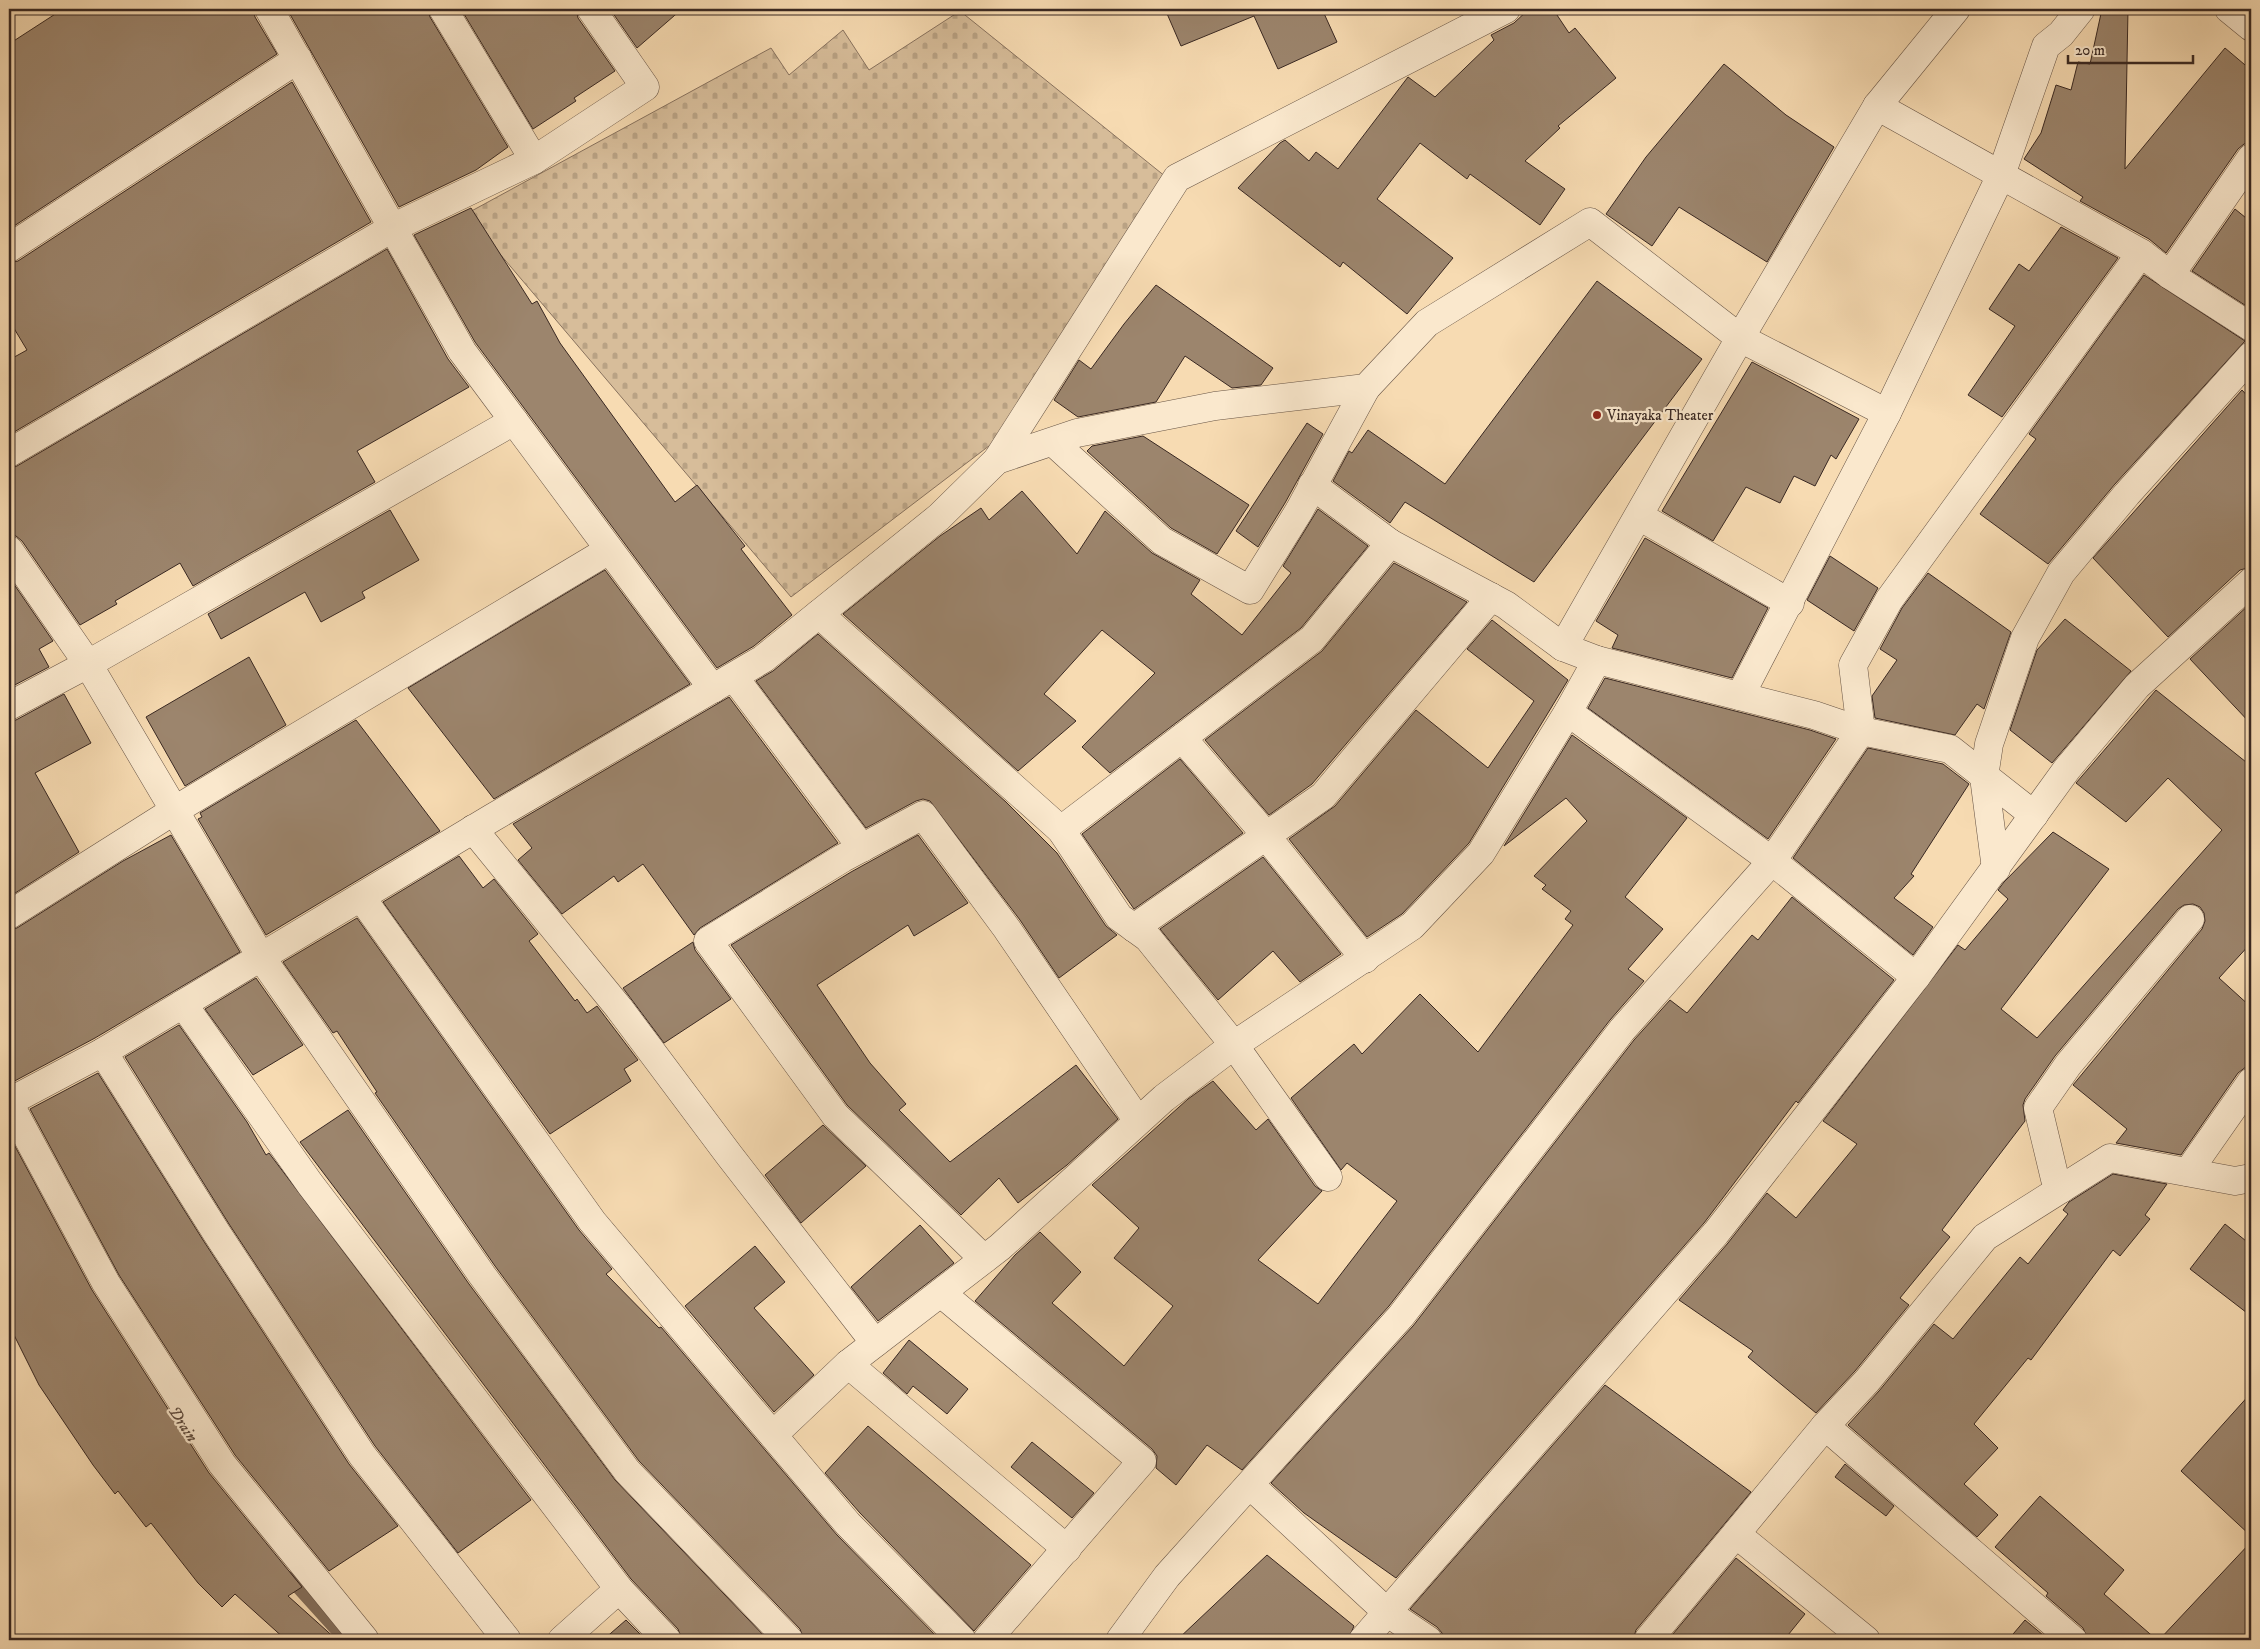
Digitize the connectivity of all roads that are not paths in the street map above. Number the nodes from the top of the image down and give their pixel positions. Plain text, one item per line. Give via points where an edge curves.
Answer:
1 (269, 9) edge
2 (443, 9) edge
3 (590, 9) edge
4 (1506, 9) edge
5 (1956, 9) edge
6 (2081, 9) edge
7 (2228, 9) edge
8 (2251, 27) edge
9 (298, 59) junction
10 (1877, 106) junction
11 (2251, 158) edge
12 (534, 160) junction
13 (2001, 175) junction
14 (394, 227) junction
15 (9, 248) edge
16 (2141, 253) junction
17 (2170, 275) junction
18 (2251, 327) edge
19 (1740, 338) junction
20 (2251, 356) edge
21 (1366, 388) junction
22 (1887, 413) junction
23 (514, 421) junction
24 (1053, 442) junction
25 (9, 453) edge
26 (997, 460) junction
27 (1312, 485) junction
28 (1639, 516) junction
29 (1390, 543) junction
30 (9, 550) edge
31 (609, 550) junction
32 (2251, 582) edge
33 (1492, 597) junction
34 (1790, 603) junction
35 (819, 614) junction
36 (1563, 647) junction
37 (1597, 660) junction
38 (88, 664) junction
39 (724, 683) junction
40 (1740, 696) junction
41 (9, 706) edge
42 (1568, 712) junction
43 (1861, 730) junction
44 (1182, 738) junction
45 (1984, 777) junction
46 (175, 810) junction
47 (2034, 815) junction
48 (473, 829) junction
49 (1060, 830) junction
50 (1266, 836) junction
51 (862, 848) junction
52 (1772, 861) junction
53 (1996, 869) junction
54 (360, 897) junction
55 (9, 915) edge
56 (2190, 919) dead end
57 (1134, 928) junction
58 (261, 957) junction
59 (1365, 959) junction
60 (1916, 977) junction
61 (183, 1004) junction
62 (1234, 1045) junction
63 (103, 1052) junction
64 (2251, 1082) edge
65 (9, 1103) edge
66 (1138, 1121) junction
67 (2188, 1172) junction
68 (1328, 1177) dead end
69 (2251, 1178) edge
70 (2060, 1189) junction
71 (984, 1260) junction
72 (941, 1293) junction
73 (875, 1343) junction
74 (848, 1364) junction
75 (1825, 1426) junction
76 (773, 1435) junction
77 (1250, 1485) junction
78 (1736, 1534) junction
79 (1067, 1549) junction
80 (619, 1589) junction
81 (1388, 1613) junction
82 (365, 1640) edge
83 (507, 1640) edge
84 (562, 1640) edge
85 (667, 1640) edge
86 (789, 1640) edge
87 (962, 1640) edge
88 (987, 1640) edge
89 (1120, 1640) edge
90 (1363, 1640) edge
91 (1428, 1640) edge
92 (1648, 1640) edge
93 (1866, 1640) edge
94 (2073, 1640) edge

1 - 9 street
2 - 12 street
3 - 12 street via 645,87
4 - 26 street via 1177,178
5 - 10 street
6 - 13 street via 2061,34 2046,46
7 - 8 street
9 - 14 street
9 - 15 street
10 - 13 street
10 - 19 street
11 - 17 street
12 - 14 street
13 - 16 street
13 - 22 street
14 - 23 street via 462,351
14 - 25 street
16 - 17 street
16 - 43 street via 1889,600 1853,665
17 - 18 street
19 - 21 street via 1590,222 1427,323
19 - 22 street
19 - 28 street
20 - 45 street via 2061,573 2025,638 1989,744
21 - 24 street via 1215,406 1077,433
21 - 27 street
22 - 34 street
23 - 31 street
23 - 38 street
24 - 26 street
24 - 27 street via 1162,541 1250,590
26 - 35 street via 938,517
27 - 29 street
28 - 34 street
28 - 36 street
29 - 33 street
29 - 44 street via 1312,639
30 - 38 street
31 - 39 street
31 - 46 street
32 - 47 street via 2137,686
33 - 36 street
33 - 50 street via 1323,796
34 - 40 street
35 - 39 street via 763,659
35 - 49 street
36 - 37 street
37 - 40 street
37 - 42 street
38 - 41 street
38 - 46 street
39 - 48 street
39 - 51 street
40 - 43 street via 1814,714
42 - 52 street
42 - 59 street via 1481,853 1412,926
43 - 45 street via 1950,749
43 - 52 street
44 - 49 street
44 - 50 street
45 - 47 street
45 - 53 street
46 - 55 street
46 - 58 street
47 - 53 street
48 - 54 street
48 - 73 street via 619,1008
49 - 57 street via 1119,917
50 - 57 street
50 - 59 street
51 - 66 street via 922,815 1006,929
51 - 71 street via 708,941 835,1115
52 - 60 street
52 - 77 street via 1622,1030 1401,1316
53 - 60 street
54 - 58 street
54 - 76 street via 592,1221
56 - 70 street via 2068,1065 2038,1108
57 - 62 street via 1148,938
58 - 61 street
58 - 86 street via 482,1275 627,1471
59 - 62 street
60 - 81 street via 1716,1233
61 - 63 street
61 - 80 street via 310,1184
62 - 66 street
62 - 68 street
63 - 65 street
63 - 83 street via 362,1455
64 - 67 street
65 - 82 street via 106,1283 222,1464
66 - 71 street
67 - 69 street via 2235,1181
67 - 70 street via 2110,1158
70 - 75 street via 1985,1237 1867,1381
71 - 72 street
72 - 73 street
72 - 79 street via 1142,1461
73 - 74 street
74 - 76 street
74 - 79 street
75 - 78 street
75 - 94 street
76 - 87 street via 848,1524
77 - 81 street
77 - 89 street via 1168,1576
78 - 92 street
78 - 93 street
79 - 88 street
80 - 84 street
80 - 85 street
81 - 90 street
81 - 91 street

